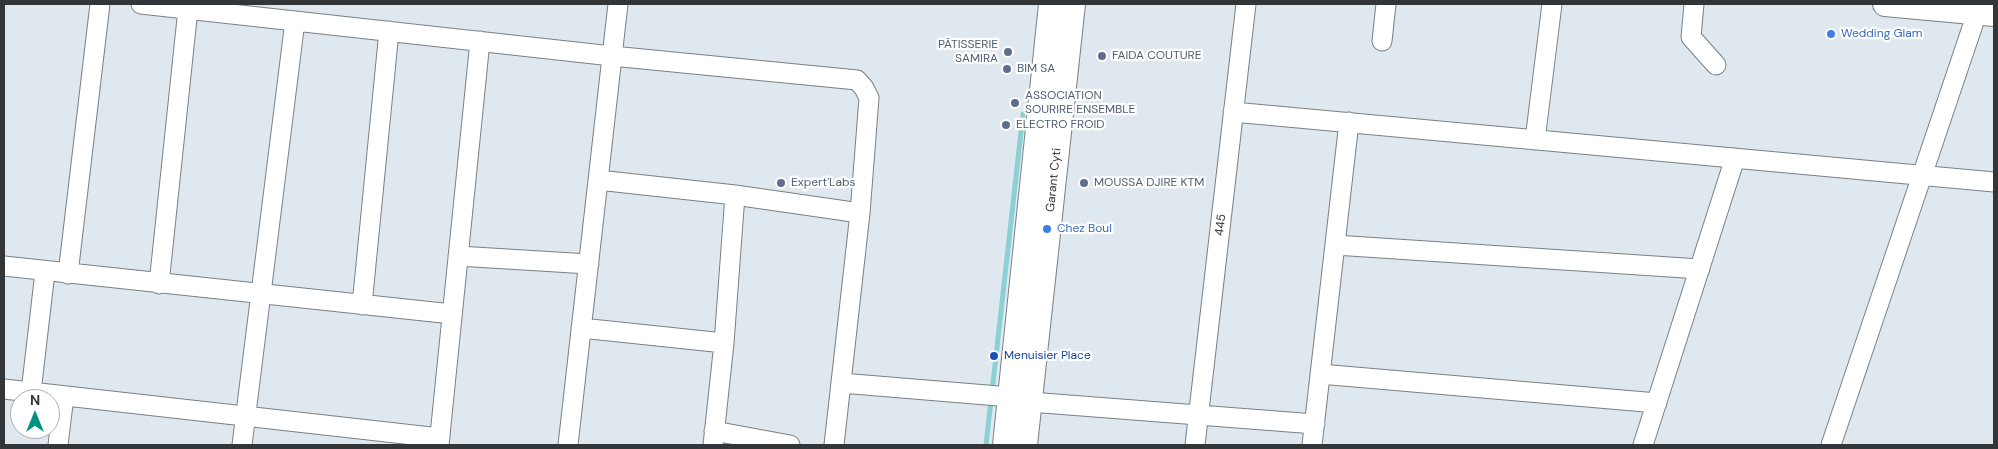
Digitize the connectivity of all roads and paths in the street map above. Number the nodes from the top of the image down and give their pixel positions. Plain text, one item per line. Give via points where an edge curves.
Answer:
1 (100, 4) edge
2 (142, 4) edge
3 (618, 4) edge
4 (1051, 4) edge
5 (1073, 4) edge
6 (1246, 4) edge
7 (1386, 4) edge
8 (1552, 4) edge
9 (1694, 4) edge
10 (1885, 4) edge
11 (188, 9) junction
12 (1984, 10) edge
13 (295, 21) junction
14 (389, 31) junction
15 (480, 41) junction
16 (1382, 41) dead end
17 (612, 56) junction
18 (1716, 65) dead end
19 (1233, 112) junction
20 (1349, 122) junction
21 (1535, 140) junction
22 (1735, 158) junction
23 (1921, 175) junction
24 (598, 180) junction
25 (1994, 182) edge
26 (735, 195) junction
27 (860, 213) junction
28 (1335, 245) junction
29 (458, 256) junction
30 (588, 264) junction
31 (4, 266) edge
32 (1700, 269) junction
33 (45, 272) junction
34 (68, 274) junction
35 (159, 284) junction
36 (260, 294) junction
37 (362, 305) junction
38 (452, 314) junction
39 (581, 328) junction
40 (724, 343) junction
41 (1320, 374) junction
42 (841, 383) junction
43 (30, 389) edge
44 (60, 396) edge
45 (64, 396) junction
46 (1020, 400) junction
47 (1657, 403) junction
48 (1199, 414) junction
49 (245, 416) junction
50 (1315, 424) junction
51 (714, 438) edge
52 (440, 442) edge
53 (58, 445) edge
54 (242, 445) edge
55 (568, 445) edge
56 (790, 445) edge
57 (834, 445) edge
58 (1004, 445) edge
59 (1025, 445) edge
60 (1195, 445) edge
61 (1312, 445) edge
62 (1643, 445) edge
63 (1831, 445) edge

1 - 34 street
2 - 11 street
3 - 17 street
4 - 46 main road, Garant Cyti
5 - 46 main road, Garant Cyti
6 - 19 street, 445
7 - 16 street
8 - 21 street
9 - 18 street via 1691,37
10 - 12 main road
11 - 13 street
11 - 35 street
12 - 23 street
13 - 14 street
13 - 36 street
14 - 15 street
14 - 37 street
15 - 17 street
15 - 29 street
17 - 24 street
17 - 27 street via 856,80 869,98
19 - 20 street
19 - 48 street, 445
20 - 21 street
20 - 28 street
21 - 22 street
22 - 23 street
22 - 32 street
23 - 25 street
23 - 63 street
24 - 26 street
24 - 30 street
26 - 27 street
26 - 40 street
27 - 42 street
28 - 32 street
28 - 41 street
29 - 30 street
29 - 38 street
30 - 39 street
31 - 33 street
32 - 47 street
33 - 34 street
33 - 43 street
34 - 35 street
35 - 36 street
36 - 37 street
36 - 49 street
37 - 38 street
38 - 52 street
39 - 40 street
39 - 55 street
40 - 51 street
41 - 47 street
41 - 50 street
42 - 46 street
42 - 57 street
44 - 45 street
45 - 49 street
45 - 53 street
46 - 48 street
46 - 58 main road, Garant Cyti
46 - 59 main road, Garant Cyti
47 - 62 street
48 - 50 street
48 - 60 street, 445
49 - 52 street
49 - 54 street
50 - 61 street
51 - 56 street

